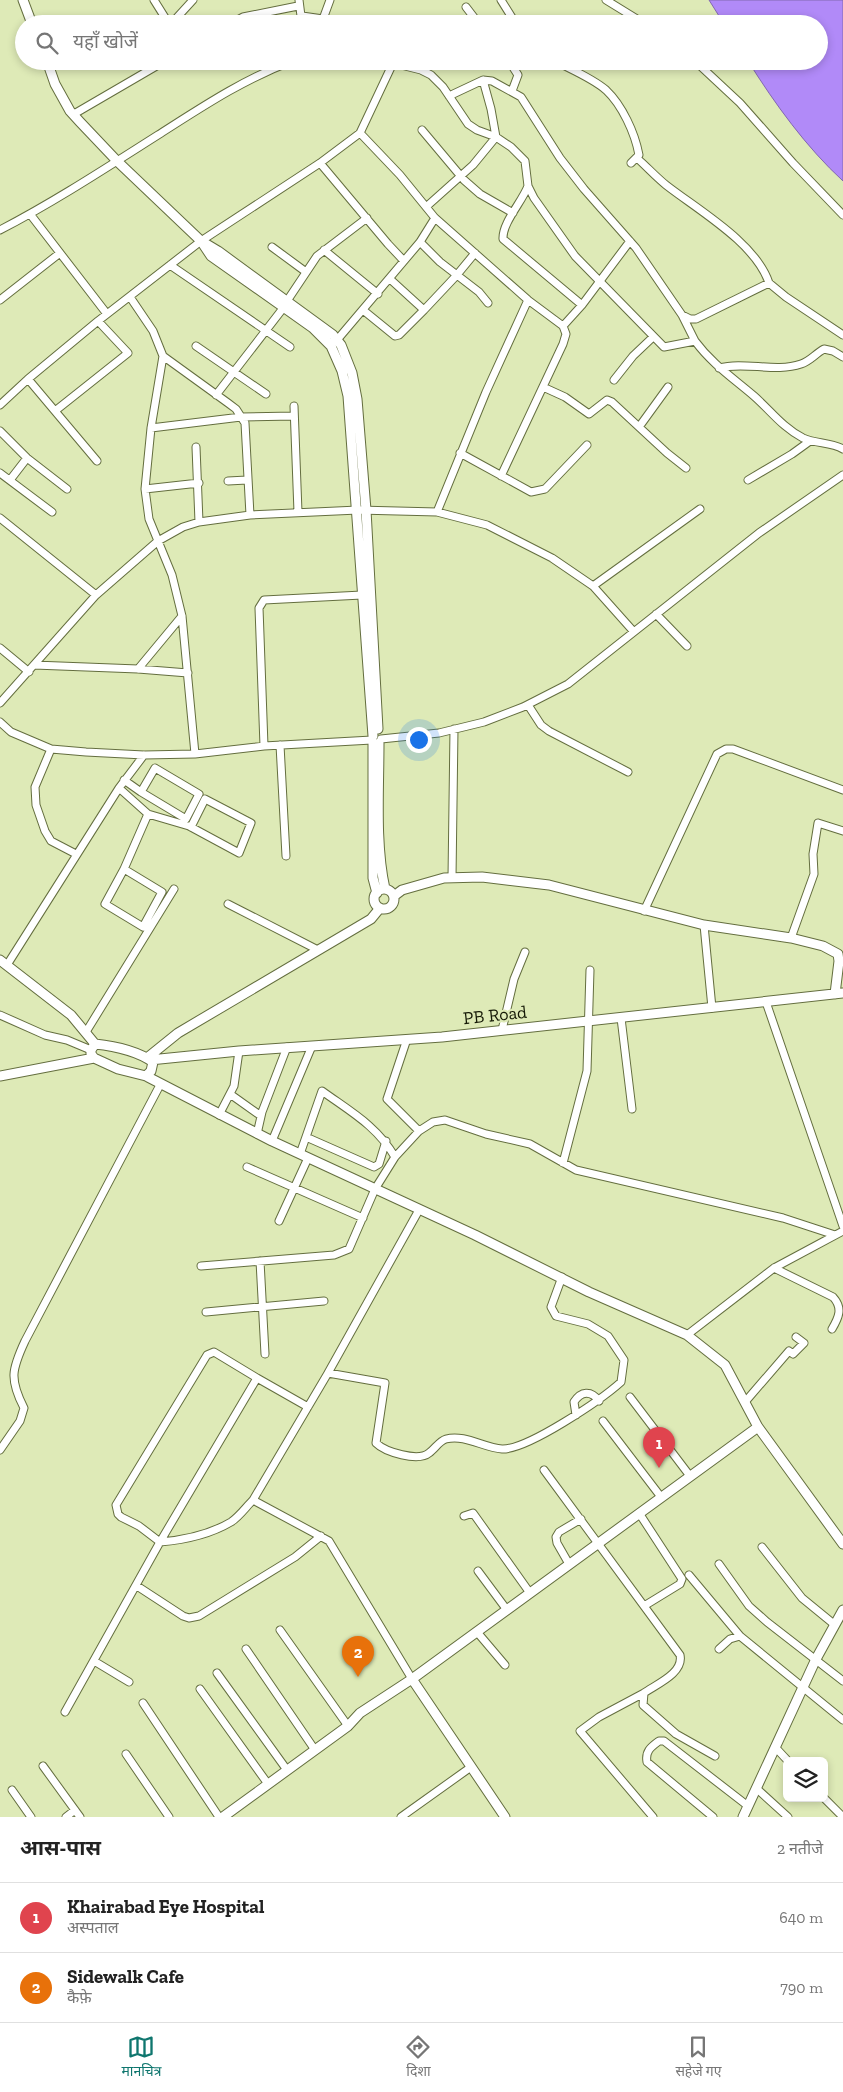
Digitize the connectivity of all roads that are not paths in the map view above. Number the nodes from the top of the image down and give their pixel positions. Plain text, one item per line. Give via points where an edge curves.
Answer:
1 (23, 0) edge
2 (155, 0) edge
3 (193, 0) edge
4 (330, 0) edge
5 (501, 0) edge
6 (606, 0) edge
7 (299, 3) edge
8 (466, 7) dead end
9 (29, 15) edge
10 (164, 15) edge
11 (179, 15) edge
12 (251, 15) edge
13 (324, 15) edge
14 (472, 15) edge
15 (510, 15) edge
16 (630, 15) edge
17 (50, 70) edge
18 (150, 70) edge
19 (271, 70) edge
20 (390, 70) edge
21 (421, 70) edge
22 (515, 70) edge
23 (571, 70) edge
24 (705, 70) edge
25 (483, 80) junction
26 (512, 91) junction
27 (449, 96) junction
28 (74, 114) junction
29 (422, 130) dead end
30 (360, 132) junction
31 (496, 137) junction
32 (117, 161) junction
33 (320, 162) junction
34 (462, 176) junction
35 (528, 186) junction
36 (426, 207) junction
37 (30, 214) junction
38 (513, 214) junction
39 (843, 214) edge
40 (367, 218) junction
41 (435, 218) junction
42 (0, 230) edge
43 (201, 241) junction
44 (630, 241) junction
45 (420, 242) junction
46 (272, 247) dead end
47 (324, 250) junction
48 (60, 253) junction
49 (474, 253) junction
50 (404, 261) junction
51 (170, 265) junction
52 (306, 272) junction
53 (456, 276) junction
54 (390, 278) junction
55 (600, 280) junction
56 (769, 283) junction
57 (378, 294) junction
58 (130, 297) junction
59 (0, 300) edge
60 (528, 300) junction
61 (488, 303) dead end
62 (285, 304) junction
63 (582, 304) junction
64 (363, 310) junction
65 (424, 310) junction
66 (107, 314) junction
67 (682, 315) junction
68 (98, 321) junction
69 (563, 326) junction
70 (264, 330) junction
71 (843, 335) edge
72 (653, 337) junction
73 (337, 340) junction
74 (695, 341) junction
75 (196, 346) dead end
76 (290, 348) dead end
77 (163, 356) junction
78 (843, 357) edge
79 (719, 368) junction
80 (234, 370) junction
81 (348, 376) junction
82 (28, 379) junction
83 (614, 380) dead end
84 (543, 387) junction
85 (668, 387) dead end
86 (266, 394) dead end
87 (216, 395) junction
88 (0, 405) edge
89 (294, 406) dead end
90 (55, 411) junction
91 (294, 416) junction
92 (241, 417) junction
93 (639, 427) junction
94 (151, 428) junction
95 (0, 431) edge
96 (810, 441) junction
97 (587, 445) dead end
98 (196, 448) dead end
99 (843, 449) edge
100 (460, 453) junction
101 (28, 458) junction
102 (97, 461) dead end
103 (686, 468) dead end
104 (0, 473) edge
105 (843, 475) edge
106 (501, 476) junction
107 (10, 480) junction
108 (247, 480) junction
109 (748, 480) dead end
110 (228, 481) dead end
111 (199, 483) junction
112 (67, 489) dead end
113 (145, 489) junction
114 (700, 509) dead end
115 (362, 510) junction
116 (52, 512) dead end
117 (298, 512) junction
118 (437, 512) junction
119 (250, 515) junction
120 (1, 521) edge
121 (199, 522) junction
122 (158, 541) junction
123 (593, 586) junction
124 (96, 595) junction
125 (362, 595) junction
126 (656, 614) junction
127 (182, 616) junction
128 (634, 632) junction
129 (687, 646) dead end
130 (0, 648) edge
131 (34, 665) junction
132 (138, 669) junction
133 (28, 672) junction
134 (188, 673) junction
135 (0, 703) edge
136 (528, 705) junction
137 (0, 722) edge
138 (454, 729) junction
139 (376, 740) junction
140 (280, 745) junction
141 (264, 746) junction
142 (51, 749) junction
143 (144, 754) junction
144 (195, 754) junction
145 (628, 772) dead end
146 (124, 780) junction
147 (119, 788) junction
148 (843, 790) edge
149 (141, 792) junction
150 (148, 814) junction
151 (191, 827) junction
152 (843, 832) edge
153 (76, 854) junction
154 (286, 856) dead end
155 (124, 869) junction
156 (452, 878) junction
157 (174, 889) dead end
158 (381, 891) junction
159 (394, 896) junction
160 (228, 904) dead end
161 (380, 908) junction
162 (644, 911) junction
163 (704, 925) junction
164 (791, 938) junction
165 (318, 950) junction
166 (526, 952) dead end
167 (4, 963) edge
168 (590, 970) dead end
169 (839, 994) edge
170 (766, 1002) junction
171 (712, 1008) junction
172 (0, 1015) edge
173 (622, 1018) junction
174 (588, 1021) junction
175 (502, 1030) junction
176 (86, 1032) junction
177 (407, 1039) junction
178 (312, 1046) junction
179 (287, 1048) junction
180 (93, 1051) junction
181 (239, 1051) junction
182 (148, 1059) junction
183 (0, 1076) edge
184 (146, 1076) junction
185 (160, 1085) junction
186 (230, 1094) junction
187 (632, 1109) dead end
188 (219, 1115) junction
189 (262, 1116) junction
190 (419, 1131) junction
191 (257, 1134) junction
192 (306, 1136) junction
193 (272, 1141) junction
194 (386, 1141) junction
195 (304, 1156) junction
196 (395, 1157) junction
197 (563, 1163) junction
198 (247, 1167) dead end
199 (294, 1188) junction
200 (375, 1189) junction
201 (419, 1210) junction
202 (363, 1218) junction
203 (279, 1221) dead end
204 (843, 1226) edge
205 (843, 1231) edge
206 (835, 1235) junction
207 (260, 1261) junction
208 (200, 1266) dead end
209 (774, 1268) junction
210 (562, 1277) junction
211 (324, 1301) dead end
212 (262, 1307) junction
213 (206, 1312) dead end
214 (832, 1329) dead end
215 (687, 1336) junction
216 (796, 1337) dead end
217 (264, 1354) dead end
218 (328, 1374) junction
219 (257, 1378) junction
220 (630, 1397) dead end
221 (599, 1401) junction
222 (744, 1402) junction
223 (308, 1407) junction
224 (576, 1416) junction
225 (603, 1421) dead end
226 (758, 1426) junction
227 (0, 1450) edge
228 (544, 1470) dead end
229 (690, 1476) junction
230 (661, 1497) junction
231 (253, 1500) junction
232 (639, 1513) junction
233 (464, 1516) dead end
234 (581, 1519) junction
235 (321, 1536) junction
236 (160, 1542) junction
237 (598, 1543) junction
238 (843, 1544) edge
239 (762, 1547) dead end
240 (569, 1564) junction
241 (719, 1564) dead end
242 (478, 1571) dead end
243 (689, 1575) dead end
244 (137, 1586) junction
245 (530, 1593) junction
246 (644, 1606) junction
247 (507, 1610) junction
248 (843, 1610) edge
249 (835, 1625) junction
250 (280, 1630) dead end
251 (477, 1632) junction
252 (740, 1636) junction
253 (246, 1649) dead end
254 (718, 1649) dead end
255 (816, 1659) junction
256 (94, 1661) junction
257 (505, 1665) dead end
258 (217, 1673) dead end
259 (412, 1679) junction
260 (843, 1681) edge
261 (129, 1682) dead end
262 (802, 1688) junction
263 (200, 1689) dead end
264 (644, 1693) junction
265 (142, 1704) dead end
266 (65, 1712) dead end
267 (843, 1720) edge
268 (348, 1726) junction
269 (775, 1748) junction
270 (316, 1750) junction
271 (126, 1754) dead end
272 (715, 1756) dead end
273 (784, 1757) edge
274 (43, 1766) dead end
275 (471, 1767) junction
276 (288, 1770) junction
277 (268, 1784) junction
278 (756, 1788) junction
279 (12, 1790) dead end
280 (828, 1802) edge
281 (748, 1806) junction
282 (76, 1810) junction
283 (31, 1817) edge
284 (66, 1817) edge
285 (80, 1817) edge
286 (169, 1817) edge
287 (219, 1817) edge
288 (223, 1817) edge
289 (401, 1817) edge
290 (505, 1817) edge
291 (653, 1817) edge
292 (713, 1817) edge
293 (743, 1817) edge
294 (788, 1817) edge
295 (842, 1817) edge

1 - 9 street
2 - 10 street
3 - 11 street
4 - 13 street
5 - 15 street
6 - 16 street
7 - 12 street
8 - 14 street
17 - 28 street
18 - 28 street
19 - 32 street via 234,86
20 - 30 street
21 - 27 street via 431,75
22 - 26 street via 518,75
23 - 56 street via 606,90 620,108 639,151 634,161 706,213 734,238 757,260
24 - 39 street via 740,103
25 - 26 street
25 - 27 street
25 - 31 street
26 - 44 street via 521,96 584,189
27 - 31 street via 468,124
28 - 32 street
29 - 34 street
30 - 33 street
30 - 36 street
31 - 34 street
31 - 35 street via 524,161
32 - 37 street
32 - 43 street
33 - 40 street
33 - 43 street
34 - 36 street
34 - 38 street via 480,194
35 - 38 street
35 - 55 street via 575,256
36 - 41 street
37 - 42 street
37 - 48 street
38 - 63 street via 504,228 503,239
40 - 47 street
40 - 50 street
41 - 45 street
41 - 49 street
43 - 51 street
43 - 62 street via 211,256
44 - 55 street
44 - 67 street
45 - 50 street
45 - 53 street
46 - 52 street
47 - 52 street
47 - 57 street
48 - 59 street
48 - 66 street
49 - 53 street
49 - 60 street
50 - 54 street
51 - 58 street
51 - 70 street
52 - 62 street
53 - 61 street via 479,292
53 - 65 street
54 - 57 street
54 - 65 street
55 - 63 street
55 - 72 street
56 - 67 street via 696,319
56 - 71 street
57 - 64 street
58 - 66 street
58 - 77 street via 153,331
60 - 69 street
60 - 100 street
62 - 70 street
62 - 73 street via 333,334
62 - 81 street via 331,346
63 - 69 street
64 - 65 street via 395,336
64 - 73 street
66 - 68 street
67 - 74 street
68 - 82 street
68 - 90 street via 128,353
69 - 84 street via 566,334 563,344
70 - 76 street
70 - 80 street
72 - 74 street via 664,348
72 - 83 street
73 - 81 street
74 - 79 street
75 - 80 street
77 - 87 street
77 - 94 street
78 - 79 street via 824,349 799,365
79 - 96 street via 791,431
80 - 86 street
80 - 87 street
81 - 115 street
82 - 88 street
82 - 90 street
84 - 93 street via 565,397 589,414 608,400
84 - 106 street
85 - 93 street
87 - 92 street
89 - 91 street
90 - 102 street
91 - 92 street
91 - 117 street
92 - 94 street
92 - 108 street via 245,423
93 - 103 street
94 - 113 street
95 - 101 street
96 - 99 street
96 - 109 street
97 - 106 street via 545,490 531,492
98 - 111 street
100 - 106 street
100 - 118 street
101 - 107 street
101 - 112 street
104 - 107 street
105 - 126 street via 760,533
107 - 116 street
108 - 110 street
108 - 119 street
111 - 113 street
111 - 121 street
113 - 122 street via 149,519
114 - 123 street
115 - 117 street
115 - 118 street
115 - 125 street
115 - 139 street
117 - 119 street
118 - 123 street via 486,525 552,558
119 - 121 street
120 - 124 street
121 - 122 street
122 - 124 street
122 - 127 street via 172,575
123 - 128 street
124 - 131 street
125 - 139 street
125 - 141 street via 264,600 260,603
126 - 128 street
126 - 129 street
127 - 132 street
127 - 134 street
128 - 136 street via 568,684
130 - 133 street
131 - 132 street
131 - 133 street
132 - 134 street
133 - 135 street
134 - 144 street
136 - 138 street via 484,722
136 - 145 street via 549,731
137 - 142 street via 11,732
138 - 139 street
138 - 156 street
139 - 140 street
139 - 158 street via 373,878
140 - 141 street
140 - 154 street
141 - 144 street
142 - 143 street
142 - 153 street via 35,787 36,805 51,841
143 - 144 street
143 - 146 street
146 - 147 street
146 - 149 street
147 - 150 street
147 - 153 street
148 - 162 street via 733,749 717,754
149 - 149 street via 186,819 199,794 154,768
150 - 151 street
150 - 155 street
151 - 151 street via 238,853 251,823 205,799
152 - 164 street via 818,823 813,854 814,874
153 - 167 street
155 - 155 street via 162,892 143,927 105,904
156 - 159 street via 402,890
156 - 162 street via 482,877 549,885
157 - 176 street
158 - 159 street via 390,891
158 - 161 street via 375,901
159 - 161 street via 392,905
160 - 165 street
161 - 165 street via 371,919
162 - 163 street
163 - 164 street
163 - 171 street
164 - 169 street via 823,946 838,954
165 - 182 street via 178,1034
166 - 175 street via 514,979
167 - 176 street via 71,1015
168 - 174 street
169 - 170 street, PB Road
170 - 171 street, PB Road
170 - 204 street
171 - 173 street, PB Road
172 - 180 street
173 - 174 street, PB Road
173 - 187 street
174 - 175 street, PB Road
174 - 197 street via 586,1070
175 - 177 street, PB Road
176 - 180 street
177 - 178 street, PB Road
177 - 190 street via 386,1099
178 - 179 street, PB Road
178 - 193 street
179 - 181 street, PB Road
179 - 189 street
180 - 182 street via 118,1049
180 - 183 street
180 - 184 street via 118,1069
181 - 182 street, PB Road
181 - 186 street via 238,1069
182 - 184 street via 153,1066
184 - 185 street
185 - 188 street
185 - 227 street via 25,1341 15,1364 15,1387 24,1408 20,1421
186 - 188 street
186 - 189 street
188 - 191 street
189 - 191 street
190 - 196 street
190 - 197 street via 445,1120 530,1144
191 - 193 street
192 - 194 street via 374,1167 379,1164
192 - 194 street via 322,1091 376,1130
192 - 195 street
193 - 195 street
194 - 196 street
195 - 199 street
195 - 200 street
196 - 200 street
197 - 206 street via 576,1170 783,1218
198 - 199 street
199 - 202 street
199 - 203 street
200 - 201 street
200 - 202 street
201 - 210 street
201 - 218 street
202 - 207 street via 355,1240 346,1252
205 - 206 street
206 - 209 street
207 - 208 street
207 - 212 street
209 - 214 street via 839,1302 840,1315
209 - 215 street
210 - 215 street
210 - 221 street via 550,1307 552,1311 556,1316 588,1324 608,1336 624,1360 621,1382
211 - 212 street
212 - 213 street
212 - 217 street
215 - 222 street via 725,1365
216 - 222 street via 804,1343 793,1354 789,1351
218 - 223 street
218 - 224 street via 385,1383 376,1443 382,1449 412,1456 430,1453 445,1439 460,1438 490,1448 505,1449 522,1444
219 - 223 street
219 - 236 street
219 - 236 street via 218,1353 207,1355 116,1505 121,1517
220 - 229 street
221 - 224 street
221 - 224 street via 588,1392 582,1393 574,1402
222 - 226 street
223 - 231 street
225 - 230 street
226 - 229 street
226 - 238 street
228 - 234 street
229 - 230 street
230 - 232 street
231 - 235 street
231 - 236 street via 232,1521 204,1534
232 - 237 street
232 - 246 street via 682,1579 680,1584
233 - 245 street via 473,1513
234 - 237 street
234 - 240 street via 556,1537
235 - 244 street via 295,1557 199,1616 183,1616
235 - 259 street via 329,1541
236 - 244 street
237 - 240 street
237 - 246 street
239 - 249 street via 802,1598
240 - 245 street
241 - 255 street via 749,1606
242 - 247 street
243 - 252 street
244 - 256 street
245 - 247 street
246 - 264 street via 680,1654 681,1661 679,1668
247 - 251 street
248 - 249 street
249 - 255 street
250 - 268 street
251 - 257 street
251 - 259 street
252 - 254 street via 730,1639
252 - 262 street
253 - 270 street
255 - 260 street
255 - 262 street
256 - 261 street
256 - 266 street
258 - 276 street
259 - 268 street via 360,1713
259 - 275 street
262 - 267 street
262 - 269 street
263 - 277 street
264 - 272 street via 644,1704 660,1721
264 - 291 street via 599,1716 580,1730
265 - 287 street
268 - 270 street
269 - 273 street
269 - 278 street
270 - 276 street
271 - 286 street
274 - 282 street
275 - 289 street
275 - 290 street
276 - 277 street
277 - 288 street
278 - 281 street
278 - 294 street
279 - 283 street
280 - 295 street
281 - 292 street via 664,1741 649,1748 648,1762
281 - 293 street
282 - 284 street
282 - 285 street

